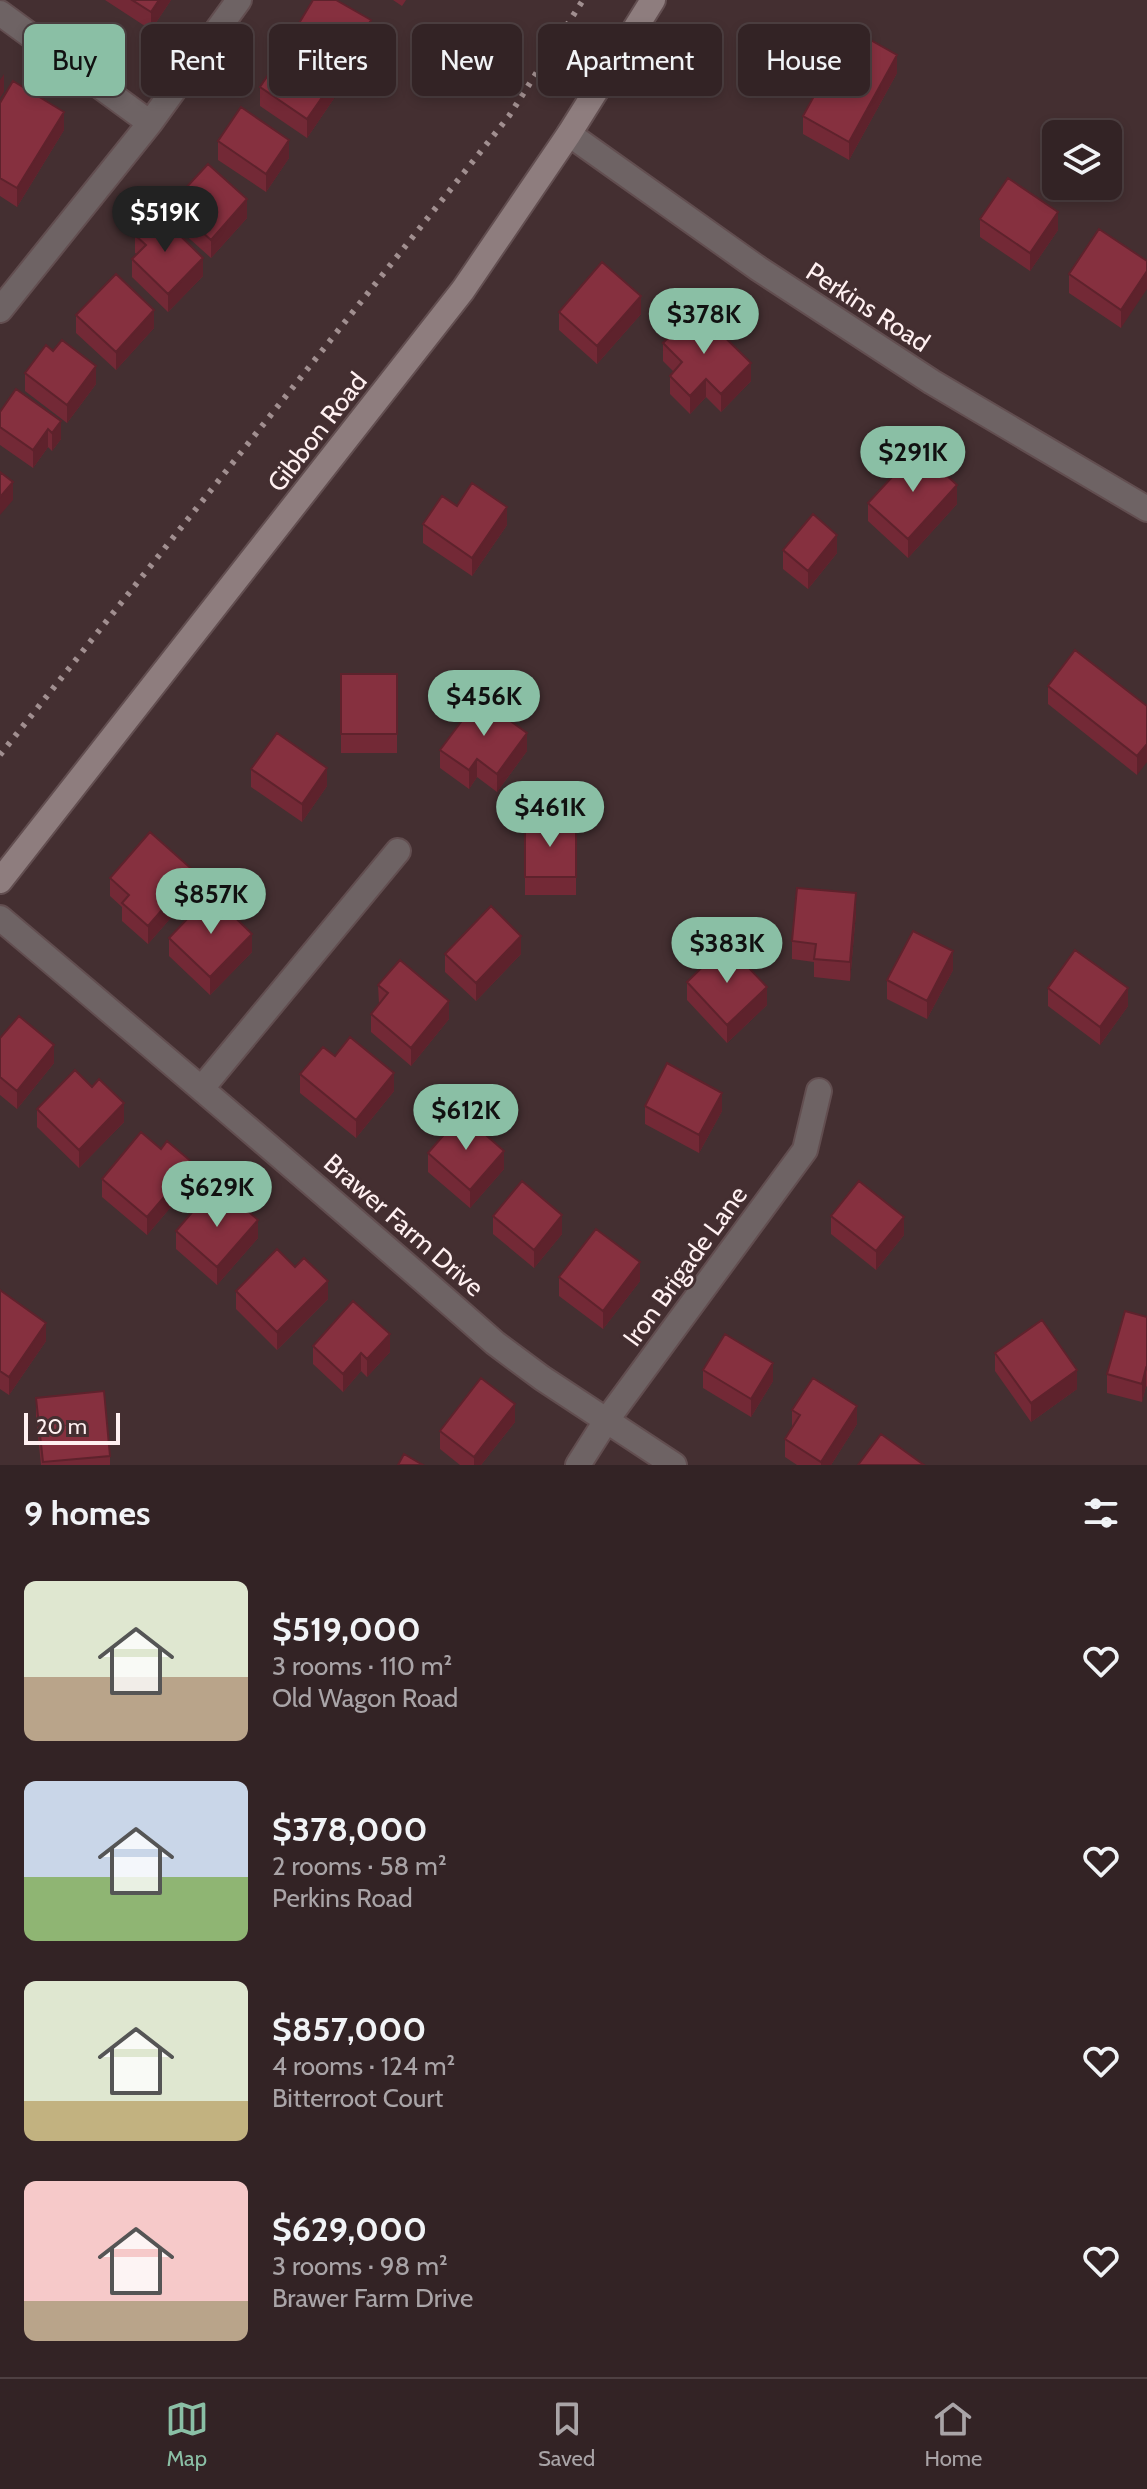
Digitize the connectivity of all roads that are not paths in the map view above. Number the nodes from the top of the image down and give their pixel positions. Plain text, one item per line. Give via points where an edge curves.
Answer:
1 (239, 0) edge
2 (653, 0) edge
3 (0, 13) edge
4 (150, 123) junction
5 (569, 134) junction
6 (0, 310) edge
7 (1147, 509) edge
8 (398, 851) dead end
9 (0, 881) edge
10 (0, 918) edge
11 (202, 1088) junction
12 (819, 1091) dead end
13 (606, 1421) junction
14 (578, 1465) edge
15 (674, 1465) edge

1 - 4 street
2 - 5 main road, Gibbon Road
3 - 4 street
4 - 6 street
5 - 7 street, Perkins Road via 759,269 932,382
5 - 9 main road, Gibbon Road via 431,331
8 - 11 street
10 - 11 street, Brawer Farm Drive
11 - 13 street, Brawer Farm Drive via 495,1343
12 - 13 street, Iron Brigade Lane via 805,1150
13 - 14 street, Iron Brigade Lane
13 - 15 street, Brawer Farm Drive

